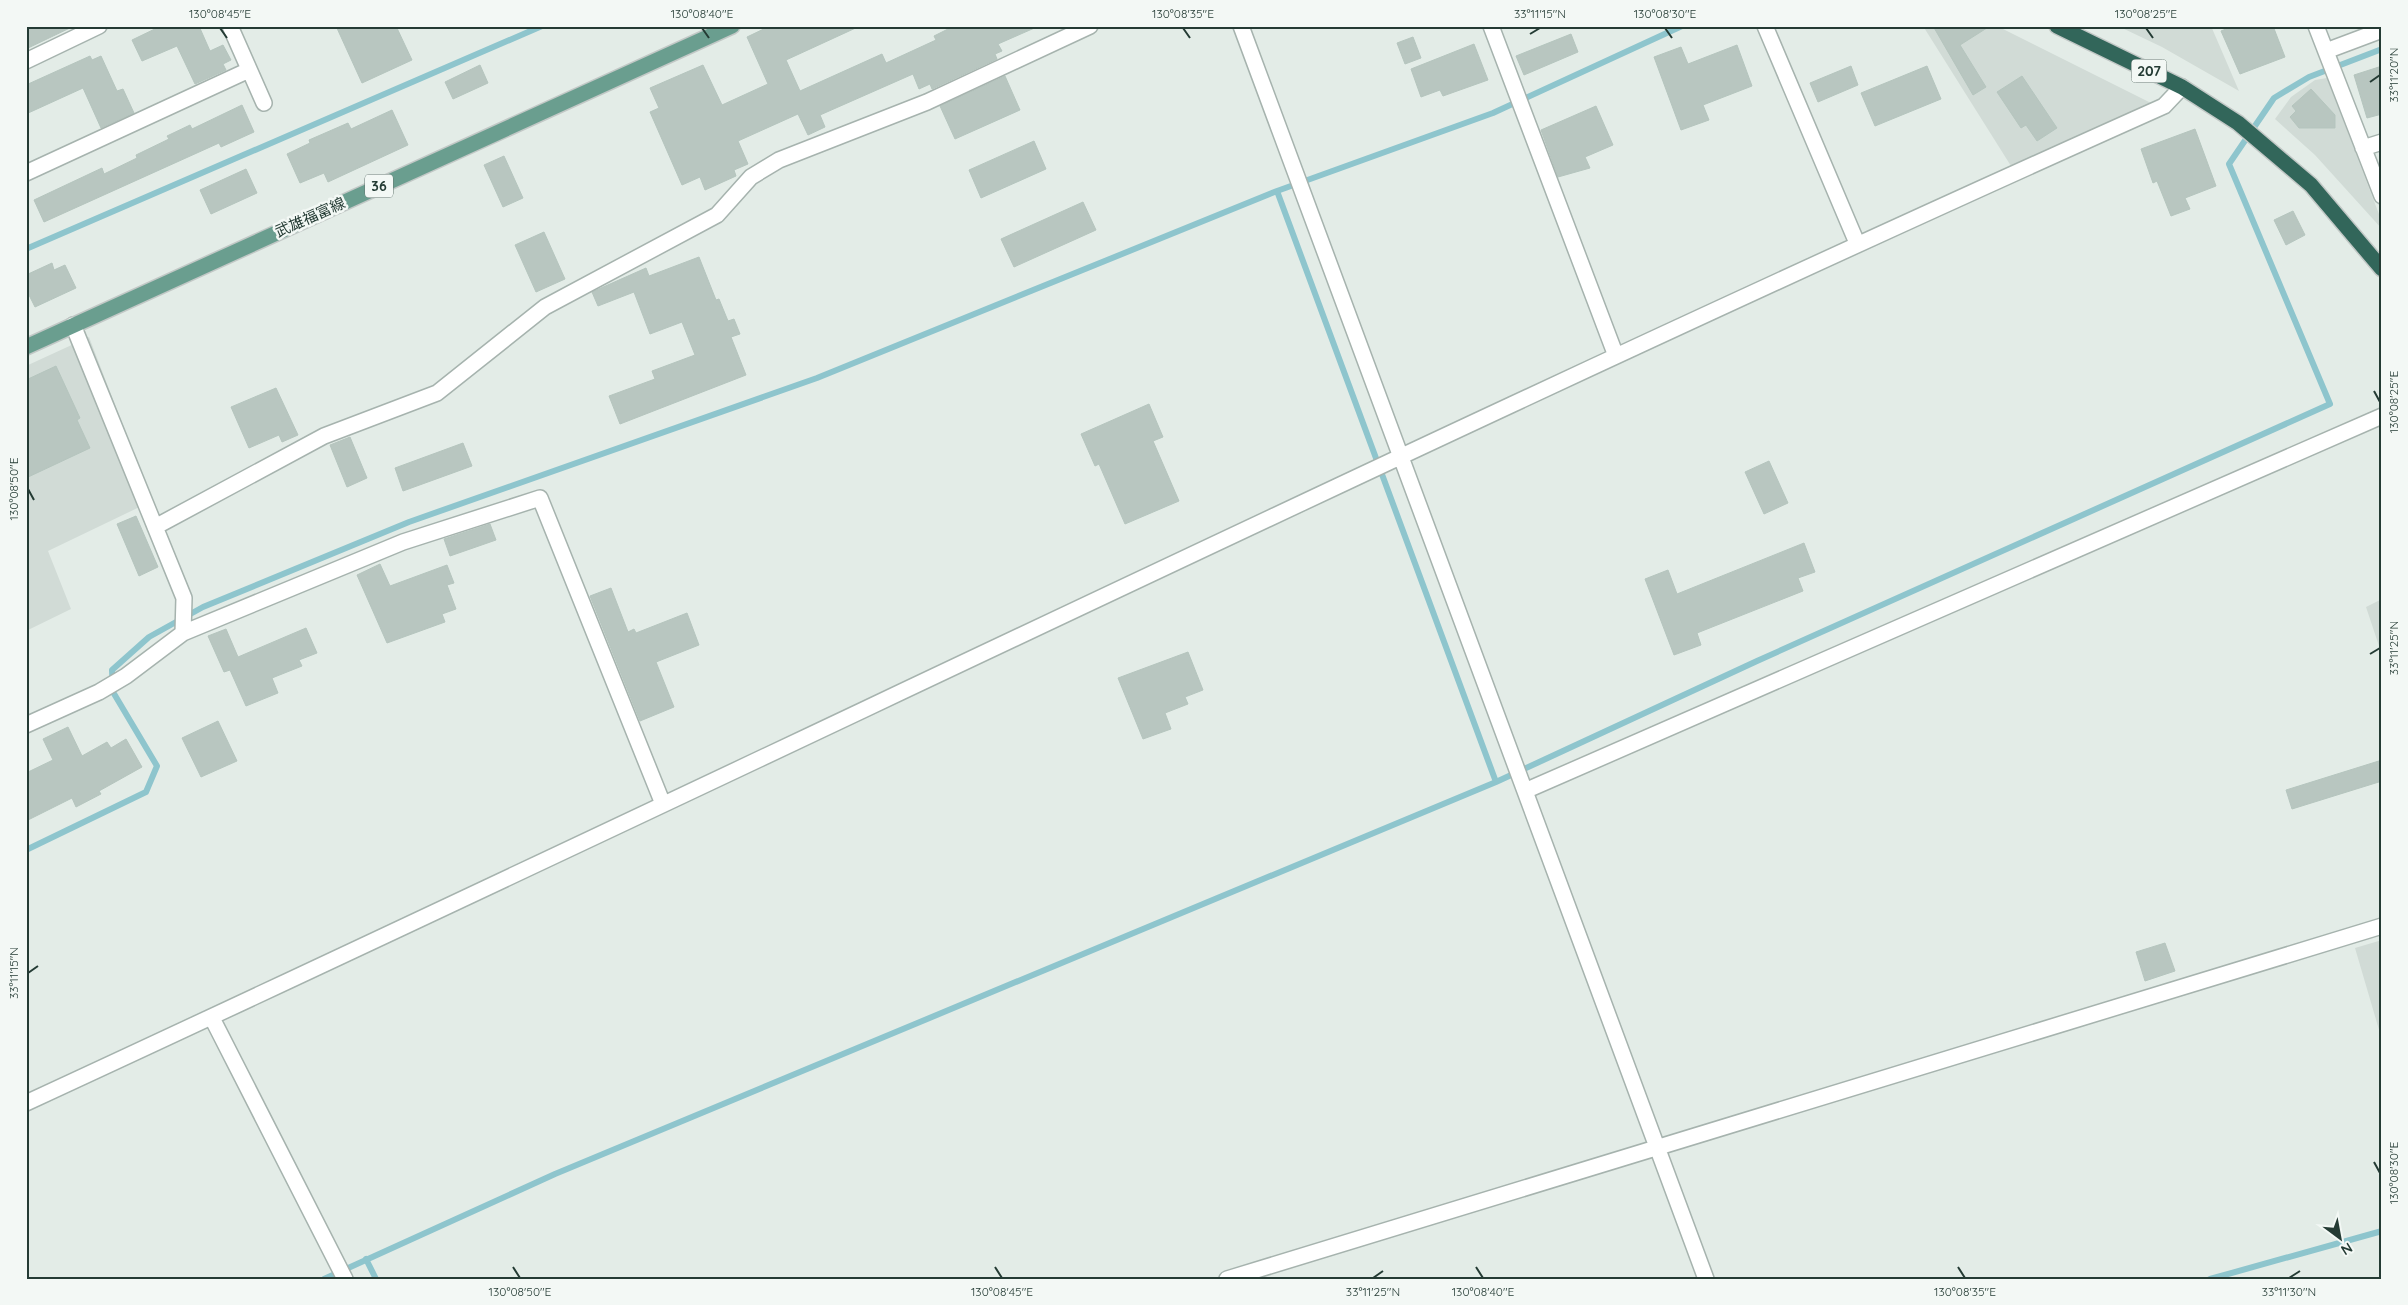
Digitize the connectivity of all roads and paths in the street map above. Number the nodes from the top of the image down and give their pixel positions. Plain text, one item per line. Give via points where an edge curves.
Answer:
1 (99, 26) edge
2 (230, 26) edge
3 (732, 26) edge
4 (1090, 26) edge
5 (1241, 26) edge
6 (1491, 26) edge
7 (1765, 26) edge
8 (2057, 26) edge
9 (2316, 26) edge
10 (2382, 30) edge
11 (2328, 55) junction
12 (26, 60) edge
13 (249, 70) junction
14 (2182, 87) junction
15 (264, 102) dead end
16 (2382, 142) edge
17 (2364, 148) junction
18 (26, 173) edge
19 (2382, 196) edge
20 (1857, 243) junction
21 (2382, 269) edge
22 (72, 325) junction
23 (26, 347) edge
24 (1616, 356) junction
25 (2382, 416) edge
26 (1401, 455) junction
27 (156, 528) junction
28 (184, 633) junction
29 (26, 725) edge
30 (1522, 784) junction
31 (663, 804) junction
32 (2382, 926) edge
33 (212, 1018) junction
34 (26, 1104) edge
35 (1657, 1149) junction
36 (344, 1277) edge
37 (1227, 1279) edge
38 (1706, 1279) edge

1 - 12 street
2 - 13 street
3 - 22 main road, 武雄福富線 / 36
4 - 27 street via 927,102 779,160 751,177 717,215 545,307 436,393 324,436
5 - 26 street
6 - 24 street
7 - 20 street
8 - 14 highway, 207
9 - 11 street
10 - 11 street
11 - 17 street
13 - 15 street
13 - 18 street
14 - 20 street via 2164,106
14 - 21 highway, 207 via 2238,123 2311,185
16 - 17 street
17 - 19 street
20 - 24 street
22 - 23 main road, 武雄福富線 / 36
22 - 27 street
24 - 26 street
25 - 30 street
26 - 30 street
26 - 31 street
27 - 28 street via 184,598
28 - 29 street via 99,692
28 - 31 street via 403,542 540,498
30 - 35 street
31 - 33 street
32 - 35 street
33 - 34 street
33 - 36 street
35 - 37 street
35 - 38 street

